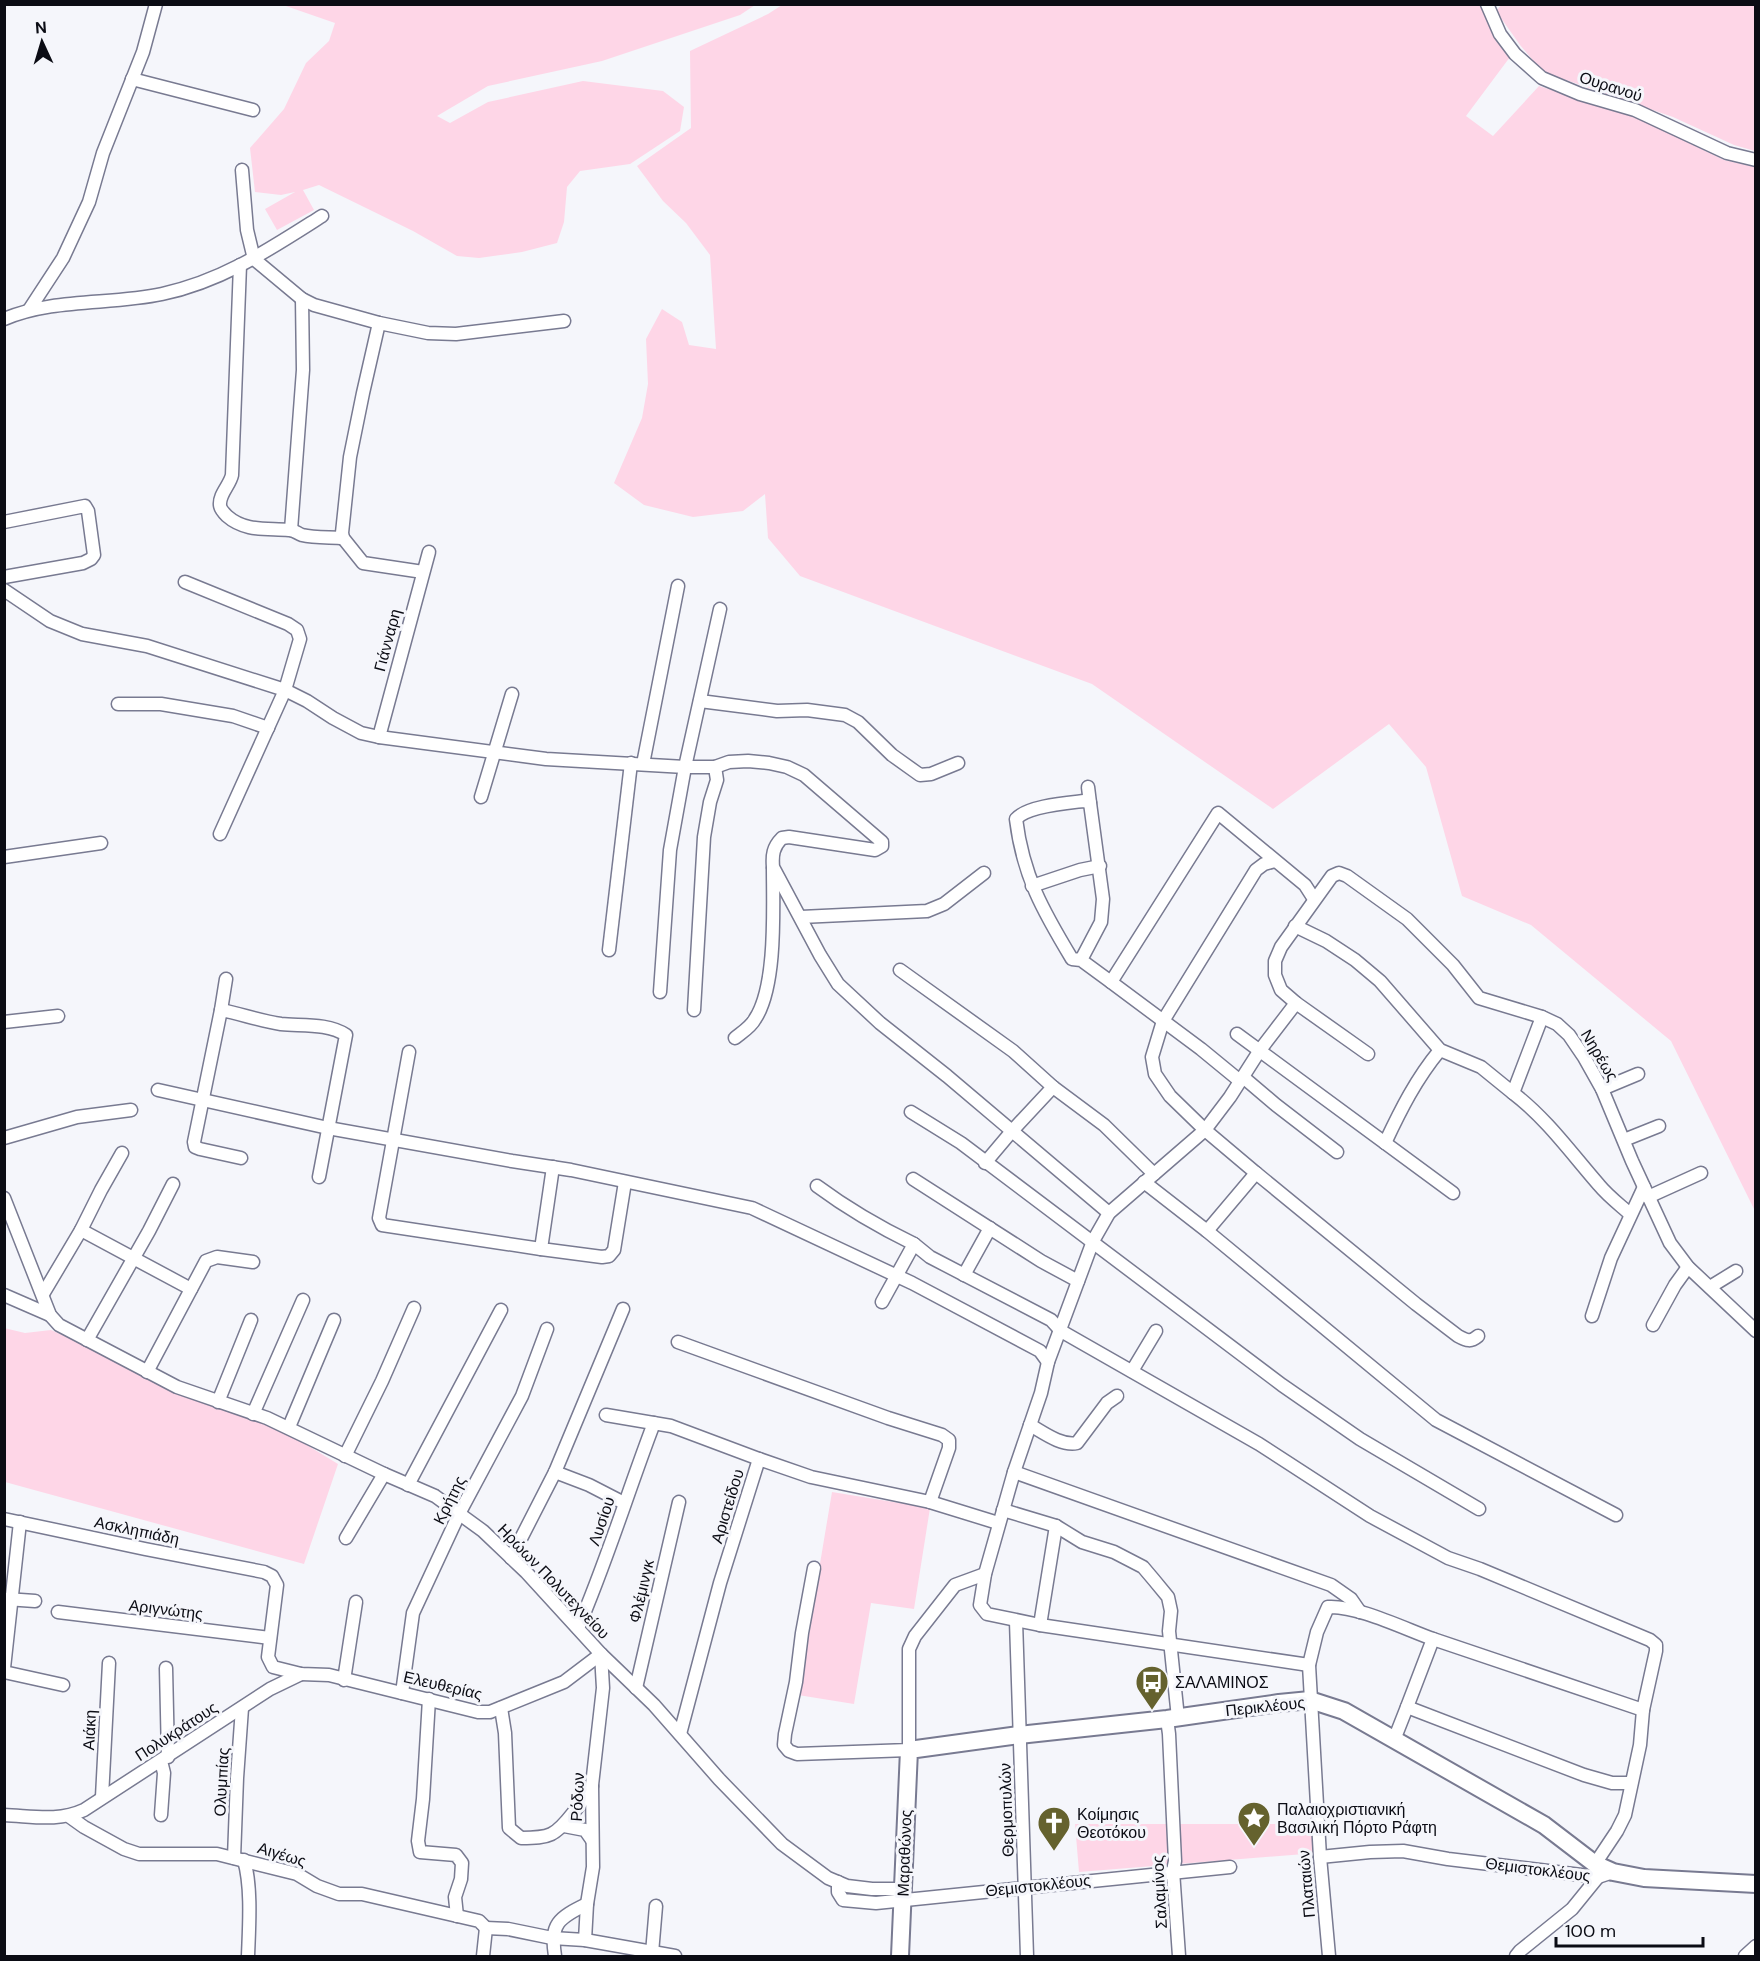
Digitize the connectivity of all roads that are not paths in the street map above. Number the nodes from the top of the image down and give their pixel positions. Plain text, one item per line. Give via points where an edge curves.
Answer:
1 (156, 4) edge
2 (1487, 4) edge
3 (132, 79) junction
4 (254, 110) dead end
5 (1755, 160) edge
6 (242, 171) dead end
7 (322, 216) dead end
8 (254, 259) junction
9 (240, 265) junction
10 (302, 299) junction
11 (29, 310) junction
12 (4, 319) edge
13 (564, 321) dead end
14 (379, 323) junction
15 (4, 522) edge
16 (291, 530) junction
17 (343, 538) junction
18 (429, 552) dead end
19 (423, 572) junction
20 (4, 577) edge
21 (185, 582) dead end
22 (678, 586) dead end
23 (4, 590) edge
24 (720, 609) dead end
25 (285, 690) junction
26 (512, 694) dead end
27 (700, 701) junction
28 (118, 704) dead end
29 (268, 728) junction
30 (379, 737) junction
31 (495, 753) junction
32 (958, 762) dead end
33 (637, 764) junction
34 (685, 767) junction
35 (715, 767) junction
36 (1088, 787) dead end
37 (481, 797) dead end
38 (1090, 803) junction
39 (220, 834) dead end
40 (101, 843) dead end
41 (4, 857) edge
42 (1275, 861) junction
43 (1100, 866) junction
44 (773, 867) junction
45 (984, 873) dead end
46 (1032, 886) junction
47 (1314, 899) junction
48 (801, 917) junction
49 (1295, 926) junction
50 (609, 950) dead end
51 (1081, 960) junction
52 (900, 970) dead end
53 (226, 980) dead end
54 (1111, 982) junction
55 (660, 992) dead end
56 (1296, 1003) junction
57 (221, 1010) junction
58 (694, 1010) dead end
59 (58, 1016) dead end
60 (1542, 1017) junction
61 (1163, 1021) junction
62 (4, 1022) edge
63 (1237, 1034) dead end
64 (735, 1038) dead end
65 (1260, 1050) junction
66 (1440, 1050) junction
67 (409, 1052) dead end
68 (1368, 1054) dead end
69 (1638, 1074) dead end
70 (1241, 1079) junction
71 (1053, 1087) junction
72 (1602, 1089) junction
73 (158, 1090) dead end
74 (1513, 1092) junction
75 (203, 1100) junction
76 (131, 1110) dead end
77 (911, 1112) dead end
78 (1659, 1126) dead end
79 (328, 1128) junction
80 (1205, 1130) junction
81 (1012, 1131) junction
82 (4, 1138) edge
83 (394, 1139) junction
84 (1624, 1140) junction
85 (1385, 1143) junction
86 (1337, 1152) dead end
87 (122, 1153) dead end
88 (241, 1158) dead end
89 (986, 1163) junction
90 (553, 1167) junction
91 (1256, 1173) junction
92 (1701, 1173) dead end
93 (319, 1177) dead end
94 (1149, 1178) junction
95 (913, 1179) dead end
96 (625, 1182) junction
97 (172, 1184) dead end
98 (817, 1186) dead end
99 (1646, 1192) junction
100 (1453, 1193) dead end
101 (4, 1198) edge
102 (1109, 1213) junction
103 (1630, 1214) junction
104 (990, 1228) junction
105 (81, 1230) junction
106 (1207, 1231) junction
107 (1093, 1241) junction
108 (914, 1244) junction
109 (541, 1249) junction
110 (134, 1258) junction
111 (253, 1262) dead end
112 (1688, 1267) junction
113 (1736, 1271) dead end
114 (964, 1275) junction
115 (897, 1276) junction
116 (1078, 1281) junction
117 (1710, 1287) junction
118 (191, 1289) junction
119 (43, 1294) junction
120 (4, 1295) edge
121 (303, 1300) dead end
122 (882, 1302) dead end
123 (414, 1308) dead end
124 (623, 1309) dead end
125 (501, 1310) dead end
126 (50, 1315) junction
127 (1592, 1316) dead end
128 (251, 1320) dead end
129 (334, 1320) dead end
130 (1653, 1325) dead end
131 (547, 1329) dead end
132 (1156, 1330) dead end
133 (1061, 1331) junction
134 (1755, 1331) edge
135 (1478, 1336) dead end
136 (87, 1340) junction
137 (678, 1342) dead end
138 (1048, 1362) junction
139 (1132, 1371) junction
140 (147, 1372) junction
141 (1117, 1396) dead end
142 (218, 1402) junction
143 (253, 1413) junction
144 (606, 1415) dead end
145 (654, 1423) junction
146 (1030, 1425) junction
147 (289, 1426) junction
148 (345, 1456) junction
149 (759, 1459) junction
150 (555, 1472) junction
151 (1014, 1472) junction
152 (384, 1474) junction
153 (408, 1485) junction
154 (680, 1502) dead end
155 (930, 1502) junction
156 (624, 1503) junction
157 (1479, 1509) dead end
158 (1003, 1510) junction
159 (460, 1512) junction
160 (1616, 1515) dead end
161 (4, 1518) edge
162 (20, 1522) junction
163 (998, 1523) junction
164 (1056, 1526) junction
165 (346, 1538) dead end
166 (511, 1558) junction
167 (814, 1568) dead end
168 (985, 1574) junction
169 (8, 1599) edge
170 (35, 1601) dead end
171 (356, 1602) dead end
172 (58, 1612) dead end
173 (1360, 1612) junction
174 (1016, 1620) junction
175 (1040, 1625) junction
176 (578, 1628) junction
177 (270, 1638) junction
178 (1433, 1639) junction
179 (1170, 1644) junction
180 (601, 1654) junction
181 (109, 1664) dead end
182 (1309, 1665) junction
183 (166, 1668) dead end
184 (4, 1670) edge
185 (301, 1674) junction
186 (344, 1680) junction
187 (63, 1685) dead end
188 (636, 1688) junction
189 (402, 1693) junction
190 (429, 1699) junction
191 (1311, 1700) junction
192 (1407, 1707) junction
193 (242, 1708) junction
194 (501, 1708) junction
195 (1643, 1710) junction
196 (1172, 1718) junction
197 (680, 1734) junction
198 (1019, 1735) junction
199 (1395, 1740) junction
200 (909, 1750) junction
201 (164, 1759) junction
202 (1631, 1783) junction
203 (592, 1785) junction
204 (102, 1797) junction
205 (4, 1815) edge
206 (161, 1815) dead end
207 (70, 1817) junction
208 (564, 1826) junction
209 (592, 1840) junction
210 (1320, 1857) junction
211 (239, 1859) junction
212 (1230, 1867) dead end
213 (1173, 1871) junction
214 (1602, 1871) junction
215 (1755, 1884) edge
216 (1025, 1886) junction
217 (902, 1894) junction
218 (587, 1904) junction
219 (656, 1906) dead end
220 (457, 1916) junction
221 (486, 1928) junction
222 (552, 1938) junction
223 (585, 1940) junction
224 (1755, 1946) edge
225 (652, 1953) junction
226 (248, 1956) edge
227 (483, 1956) edge
228 (555, 1956) edge
229 (675, 1956) edge
230 (900, 1956) edge
231 (1027, 1956) edge
232 (1179, 1956) edge
233 (1329, 1956) edge
234 (1516, 1956) edge
235 (1745, 1956) edge

1 - 3 street
2 - 5 street, Ουρανού via 1500,34 1542,78 1635,110 1727,153
3 - 4 street
3 - 11 street via 88,202 63,258
6 - 8 street
7 - 8 street
8 - 9 street
8 - 10 street
9 - 11 street via 202,284 160,295
9 - 16 street via 232,475 220,506 232,521 246,527
10 - 14 street
10 - 16 street via 303,370
11 - 12 street
13 - 14 street via 456,334
14 - 17 street via 351,457
15 - 20 street via 85,506 93,555 83,563
16 - 17 street via 301,535
17 - 19 street via 363,563
18 - 19 street, Γιάνναρη
19 - 30 street, Γιάνναρη
21 - 25 street via 297,630 300,639
22 - 33 street
23 - 25 street via 50,621 82,634 147,646
24 - 27 street
25 - 29 street
25 - 30 street via 361,733
26 - 31 street
27 - 32 street via 845,715 920,775
27 - 34 street
28 - 29 street via 161,704 233,716
29 - 39 street
30 - 31 street
31 - 33 street
31 - 37 street
33 - 34 street
33 - 50 street
34 - 35 street
34 - 55 street via 670,850
35 - 44 street via 748,761 787,767 804,775 882,842 876,850 782,838 772,855
35 - 58 street via 717,780 705,837
36 - 38 street
38 - 43 street
38 - 46 street via 1072,802 1030,811 1016,819
40 - 41 street
42 - 47 street via 1305,885
42 - 54 street via 1218,813
42 - 61 street via 1256,870
43 - 46 street
43 - 51 street via 1101,922
44 - 48 street
44 - 64 street via 771,946 765,993 755,1020
45 - 48 street via 944,904 927,911
46 - 51 street via 1072,959
47 - 49 street
47 - 60 street, Νηρέως via 1332,876 1347,876 1407,920 1453,965 1479,998
48 - 81 street via 838,984
49 - 56 street via 1275,961 1275,975 1281,990
49 - 66 street via 1326,941 1380,981
51 - 54 street
52 - 71 street via 987,1032
53 - 57 street
54 - 61 street
56 - 65 street
56 - 68 street
57 - 75 street
57 - 79 street via 346,1035
59 - 62 street
60 - 72 street, Νηρέως via 1569,1035
60 - 74 street
61 - 70 street
61 - 80 street via 1152,1057 1155,1074 1170,1096
63 - 65 street
65 - 70 street
65 - 85 street
66 - 74 street via 1481,1067
66 - 85 street via 1420,1074
67 - 83 street
69 - 72 street
70 - 80 street
70 - 86 street
71 - 81 street
71 - 94 street via 1104,1125
72 - 84 street, Νηρέως
73 - 75 street
74 - 103 street
75 - 79 street
75 - 88 street via 195,1147
76 - 82 street via 77,1117
77 - 89 street
78 - 84 street
79 - 83 street
79 - 93 street
80 - 91 street
80 - 94 street
81 - 89 street
81 - 102 street
83 - 90 street
83 - 109 street via 379,1218 382,1225
84 - 99 street, Νηρέως
85 - 100 street
87 - 105 street
89 - 107 street
90 - 96 street
90 - 109 street
91 - 106 street
91 - 135 street via 1458,1336 1466,1341
92 - 99 street
94 - 102 street
94 - 106 street
95 - 104 street
96 - 109 street via 614,1250 609,1256
96 - 115 street via 752,1208
97 - 110 street
98 - 108 street via 871,1223
99 - 103 street
99 - 112 street, Νηρέως via 1670,1243
101 - 119 street
102 - 107 street
103 - 127 street
104 - 114 street
104 - 116 street
105 - 110 street
105 - 119 street
106 - 160 street via 1436,1420
107 - 116 street
107 - 157 street via 1282,1385 1360,1439
108 - 114 street
108 - 115 street
110 - 118 street
110 - 136 street
111 - 118 street via 211,1258
112 - 117 street, Νηρέως
112 - 130 street
113 - 117 street
114 - 133 street via 1051,1320
115 - 122 street
115 - 138 street via 1040,1351
116 - 133 street
117 - 134 street, Νηρέως
118 - 140 street
119 - 126 street
120 - 126 street, Ηρώων Πολυτεχνείου
121 - 143 street
123 - 148 street
124 - 150 street
125 - 153 street
126 - 136 street, Ηρώων Πολυτεχνείου via 59,1325
128 - 142 street
129 - 147 street
131 - 159 street, Κρήτης via 522,1396
132 - 139 street
133 - 138 street
133 - 139 street
136 - 140 street, Ηρώων Πολυτεχνείου
137 - 155 street via 950,1440
138 - 146 street
139 - 195 street via 1259,1444 1370,1516 1448,1558 1650,1640 1656,1651
140 - 142 street, Ηρώων Πολυτεχνείου
141 - 146 street via 1107,1402 1077,1443 1057,1440
142 - 143 street, Ηρώων Πολυτεχνείου
143 - 147 street, Ηρώων Πολυτεχνείου
144 - 145 street
145 - 149 street via 685,1430
145 - 156 street, Λυσίου
146 - 151 street
147 - 148 street, Ηρώων Πολυτεχνείου
148 - 152 street, Ηρώων Πολυτεχνείου
149 - 155 street, Αριστείδου via 811,1477
149 - 197 street, Αριστείδου via 720,1583
150 - 156 street
150 - 166 street
151 - 158 street
151 - 173 street via 1331,1585 1351,1599
152 - 153 street, Ηρώων Πολυτεχνείου
152 - 165 street
153 - 159 street, Ηρώων Πολυτεχνείου
154 - 188 street, Φλέμινγκ
155 - 163 street, Αριστείδου
156 - 176 street, Λυσίου
158 - 163 street
158 - 164 street, Σαλαμίνος
159 - 166 street, Ηρώων Πολυτεχνείου
159 - 189 street, Κρήτης via 413,1613
161 - 162 street, Ασκληπιάδη
162 - 169 street
162 - 177 street, Ασκληπιάδη via 264,1572 277,1585
163 - 168 street
164 - 175 street
164 - 179 street, Σαλαμίνος via 1082,1542 1143,1567 1168,1597
166 - 176 street, Ηρώων Πολυτεχνείου
167 - 200 street via 784,1745 797,1754
168 - 174 street via 980,1605 987,1614
168 - 200 street via 955,1585 909,1649
169 - 170 street
169 - 184 street
171 - 186 street
172 - 177 street, Αριγνώτης
173 - 178 street
173 - 182 street, Πλαταιών via 1328,1606
174 - 175 street
174 - 198 street, Θερμοπυλών
175 - 179 street
176 - 180 street, Ηρώων Πολυτεχνείου
177 - 185 street, Ελευθερίας via 268,1657 273,1667
178 - 192 street
178 - 195 street
179 - 182 street
179 - 196 street, Σαλαμίνος
180 - 188 street, Ηρώων Πολυτεχνείου
180 - 194 street, Ελευθερίας via 564,1682
180 - 203 street, Ρόδων via 603,1688
181 - 204 street, Αιάκη
182 - 191 street, Πλαταιών
183 - 201 street
184 - 187 street
185 - 186 street, Ελευθερίας
185 - 193 street, Πολυκράτους
186 - 189 street, Ελευθερίας
188 - 197 street, Ηρώων Πολυτεχνείου
189 - 190 street, Ελευθερίας
190 - 194 street, Ελευθερίας via 478,1712
190 - 220 street via 418,1842 420,1851 456,1855 462,1863 455,1897
191 - 196 main road, Περικλέους
191 - 199 main road, Περικλέους via 1344,1711
191 - 210 street, Πλαταιών
192 - 199 street
192 - 202 street via 1584,1775 1612,1783
193 - 201 street, Πολυκράτους
193 - 211 street, Ολυμπίας
194 - 208 street via 509,1828 521,1838 534,1838 548,1836
195 - 202 street
196 - 198 main road, Περικλέους
196 - 213 street, Σαλαμίνος via 1169,1734
197 - 217 street, Ηρώων Πολυτεχνείου via 782,1844 828,1878 847,1887
198 - 200 main road, Περικλέους
198 - 216 street, Θερμοπυλών
199 - 214 main road, Περικλέους via 1544,1824
200 - 217 main road, Μαραθώνος
201 - 204 street, Πολυκράτους
201 - 206 street
202 - 214 street via 1625,1815
203 - 208 street
203 - 209 street, Ρόδων
204 - 207 street, Πολυκράτους
205 - 207 street
207 - 211 street, Αιγέως via 139,1854 211,1853
208 - 209 street via 585,1830
209 - 218 street, Ρόδων via 593,1867
210 - 214 street, Θεμιστοκλέους via 1403,1851
210 - 233 street, Πλαταιών
211 - 220 street, Αιγέως via 297,1874 339,1894 362,1894
211 - 226 street, Ολυμπίας via 247,1871
212 - 213 street, Θεμιστοκλέους
213 - 216 street, Θεμιστοκλέους
213 - 232 street, Σαλαμίνος
214 - 215 main road, Θεμιστοκλέους via 1644,1878
214 - 234 street via 1572,1909
216 - 217 street, Θεμιστοκλέους
216 - 231 street, Θερμοπυλών
217 - 230 main road, Μαραθώνος
218 - 222 street via 561,1920
218 - 223 street, Ρόδων
219 - 225 street
220 - 221 street, Αιγέως via 480,1921
221 - 222 street, Αιγέως
221 - 227 street
222 - 223 street, Αιγέως
222 - 228 street
223 - 225 street, Αιγέως
224 - 235 street
225 - 229 street, Αιγέως

